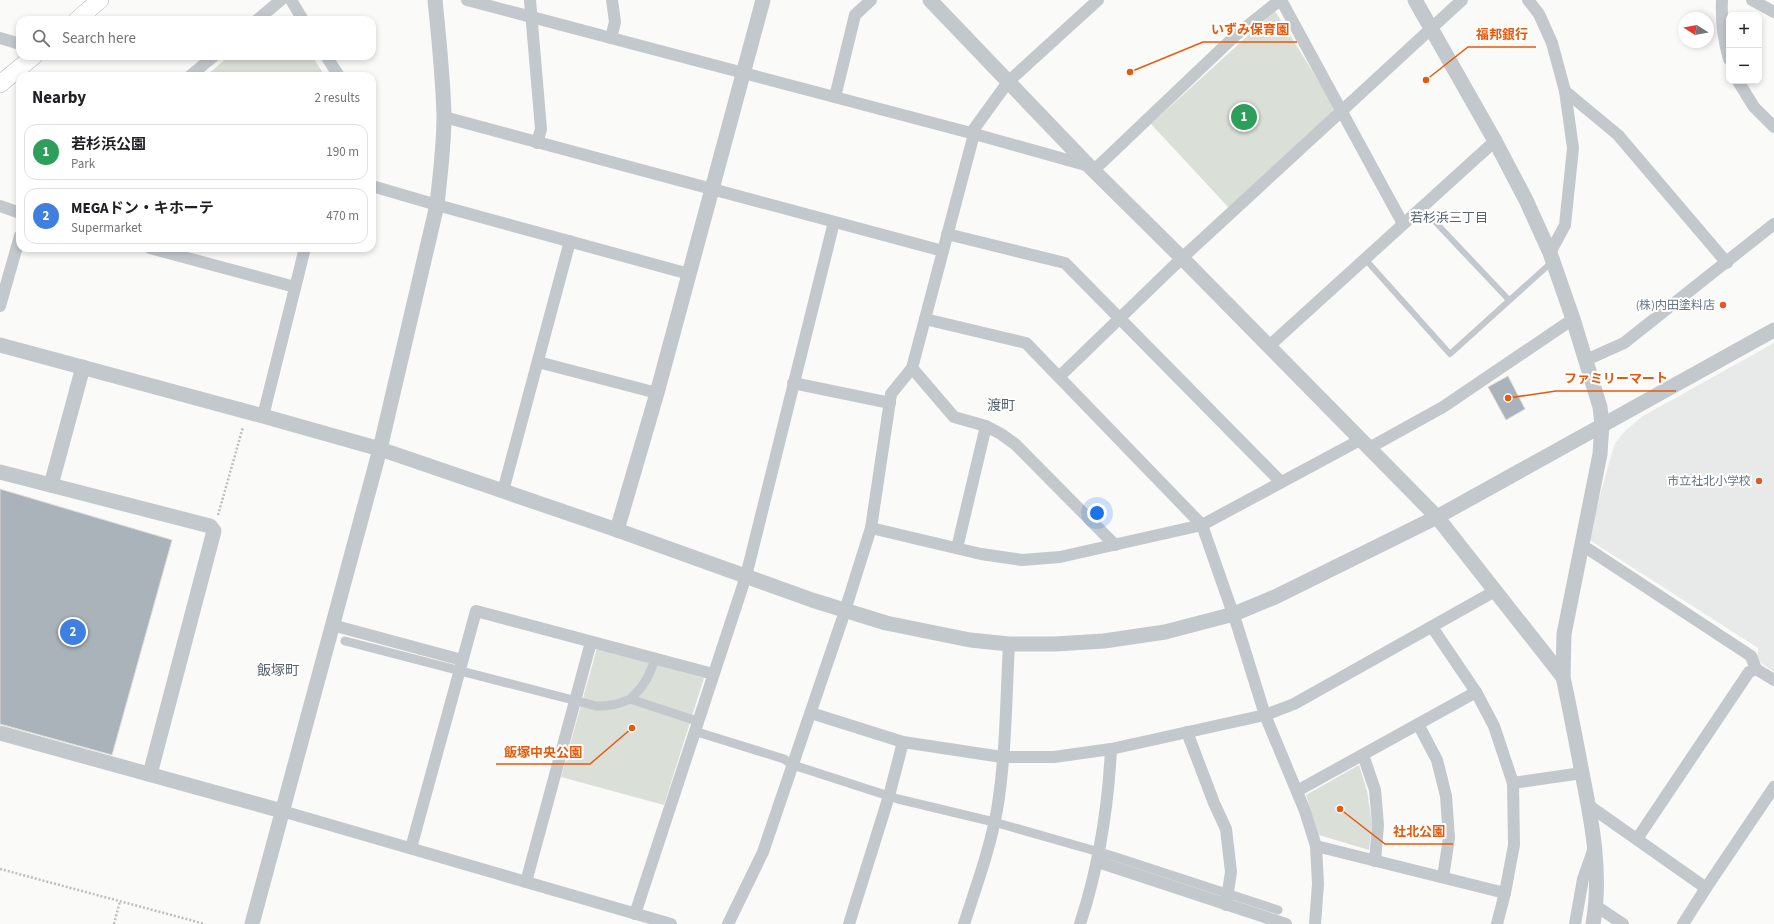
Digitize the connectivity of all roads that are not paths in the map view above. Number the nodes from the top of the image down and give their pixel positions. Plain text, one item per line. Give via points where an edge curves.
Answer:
1 (100, 0) edge
2 (280, 0) edge
3 (291, 0) edge
4 (435, 0) edge
5 (467, 0) edge
6 (530, 0) edge
7 (612, 0) edge
8 (763, 0) edge
9 (871, 0) edge
10 (930, 0) edge
11 (1098, 0) edge
12 (1280, 0) edge
13 (1415, 0) edge
14 (1462, 0) edge
15 (1528, 0) edge
16 (1722, 0) edge
17 (1752, 0) edge
18 (1774, 12) edge
19 (82, 16) edge
20 (262, 16) edge
21 (301, 16) edge
22 (532, 17) junction
23 (1431, 29) junction
24 (0, 38) edge
25 (611, 38) junction
26 (16, 43) edge
27 (1726, 49) edge
28 (29, 60) edge
29 (209, 60) edge
30 (329, 60) edge
31 (195, 72) edge
32 (336, 72) edge
33 (744, 74) junction
34 (1008, 82) junction
35 (0, 84) edge
36 (1740, 84) edge
37 (1565, 91) junction
38 (835, 97) junction
39 (1342, 111) junction
40 (444, 117) junction
41 (1774, 128) edge
42 (972, 134) junction
43 (1496, 141) junction
44 (537, 142) junction
45 (1091, 168) junction
46 (376, 187) edge
47 (713, 189) junction
48 (437, 205) junction
49 (0, 206) edge
50 (1422, 208) junction
51 (16, 212) edge
52 (834, 222) junction
53 (1403, 224) junction
54 (1774, 224) edge
55 (947, 234) junction
56 (570, 241) junction
57 (16, 250) edge
58 (943, 251) junction
59 (165, 252) edge
60 (304, 252) edge
61 (1551, 257) junction
62 (1182, 258) junction
63 (1365, 259) junction
64 (1727, 263) junction
65 (689, 274) junction
66 (296, 287) junction
67 (1509, 300) junction
68 (0, 306) edge
69 (1120, 318) junction
70 (925, 319) junction
71 (1573, 319) junction
72 (1774, 330) edge
73 (0, 345) edge
74 (1268, 346) junction
75 (1586, 360) junction
76 (538, 362) junction
77 (83, 367) junction
78 (912, 368) junction
79 (1059, 377) junction
80 (794, 383) junction
81 (657, 393) junction
82 (890, 403) junction
83 (264, 416) junction
84 (1602, 424) junction
85 (986, 426) junction
86 (1365, 444) junction
87 (380, 449) junction
88 (0, 472) edge
89 (1281, 482) junction
90 (51, 485) junction
91 (503, 491) junction
92 (1437, 517) junction
93 (1202, 525) junction
94 (871, 528) junction
95 (617, 530) junction
96 (1115, 545) junction
97 (1582, 545) junction
98 (957, 548) junction
99 (746, 576) junction
100 (1495, 591) junction
101 (845, 610) junction
102 (1234, 614) junction
103 (332, 625) junction
104 (1432, 627) junction
105 (345, 641) dead end
106 (591, 642) junction
107 (1009, 644) junction
108 (655, 659) junction
109 (460, 665) junction
110 (1756, 669) junction
111 (713, 674) junction
112 (1563, 677) junction
113 (1774, 680) edge
114 (1476, 692) junction
115 (630, 699) junction
116 (575, 701) junction
117 (811, 713) junction
118 (1266, 715) junction
119 (1418, 724) junction
120 (696, 726) junction
121 (1187, 732) junction
122 (0, 733) edge
123 (903, 742) junction
124 (1111, 749) junction
125 (1363, 755) junction
126 (1002, 757) junction
127 (793, 765) junction
128 (1582, 773) junction
129 (150, 774) junction
130 (1513, 783) junction
131 (1774, 787) edge
132 (1298, 791) junction
133 (889, 796) junction
134 (1588, 805) junction
135 (282, 811) junction
136 (994, 822) junction
137 (1637, 839) junction
138 (1595, 845) junction
139 (1316, 846) junction
140 (410, 848) junction
141 (1099, 857) junction
142 (1375, 861) junction
143 (1443, 877) junction
144 (526, 882) junction
145 (1706, 888) junction
146 (1505, 893) junction
147 (1228, 899) junction
148 (1596, 906) junction
149 (635, 914) junction
150 (1275, 918) edge
151 (252, 924) edge
152 (671, 924) edge
153 (728, 924) edge
154 (849, 924) edge
155 (964, 924) edge
156 (1080, 924) edge
157 (1286, 924) edge
158 (1315, 924) edge
159 (1497, 924) edge
160 (1575, 924) edge
161 (1593, 924) edge
162 (1623, 924) edge
163 (1683, 924) edge

1 - 19 main road
2 - 20 street
3 - 21 street
4 - 40 street
5 - 22 street
6 - 22 street
7 - 25 street via 615,22
8 - 33 street
9 - 38 street via 855,15
10 - 34 street
11 - 34 street
12 - 39 street
12 - 45 street via 1236,36
13 - 23 street
14 - 23 street
15 - 37 street via 1539,14 1552,43
16 - 27 street via 1721,21
17 - 18 street
22 - 25 street
22 - 44 street via 541,129
23 - 39 street
23 - 43 street
24 - 26 street
25 - 33 street
28 - 35 main road
29 - 31 street
30 - 32 street
33 - 38 street
33 - 47 street
34 - 42 street
34 - 45 street
36 - 41 street via 1754,107
37 - 61 street via 1572,156 1565,225
37 - 64 street via 1618,135
38 - 42 street
39 - 53 street
39 - 62 street
40 - 44 street
40 - 48 street
42 - 45 street
42 - 55 street
43 - 50 street
43 - 61 street
44 - 47 street
45 - 62 street
46 - 48 street
47 - 52 street
47 - 65 street
48 - 56 street
48 - 87 street
49 - 51 street
50 - 53 street
50 - 67 lane
52 - 58 street
52 - 80 street
53 - 63 street
54 - 64 street
55 - 58 street
55 - 69 street via 1065,263
56 - 65 street
56 - 76 street
57 - 68 street
58 - 70 street
59 - 66 street
60 - 66 street
61 - 67 lane
61 - 71 street
62 - 69 street
62 - 74 street
63 - 67 lane via 1450,354
63 - 74 street
64 - 75 street via 1624,343
65 - 81 street
66 - 83 street
69 - 79 street
69 - 89 street
70 - 78 street
70 - 79 street via 1026,343
71 - 75 street
71 - 86 street via 1443,407
72 - 84 street
73 - 77 street
74 - 86 street
75 - 84 street
76 - 81 street
76 - 91 street
77 - 83 street
77 - 90 street
78 - 82 street via 891,394
78 - 85 street via 954,418
79 - 93 street
80 - 82 street
80 - 99 street
81 - 95 street
82 - 94 street
83 - 87 street
84 - 92 street
84 - 97 street via 1600,454
85 - 96 street via 1015,444
85 - 98 street
86 - 89 street
86 - 92 street
87 - 91 street
87 - 103 street
88 - 90 street
89 - 93 street
90 - 129 street via 210,526 214,531
91 - 95 street
92 - 100 street
92 - 102 street
93 - 96 street
93 - 102 street
94 - 98 street
94 - 101 street
95 - 99 street
96 - 98 street via 1060,557 1022,560
97 - 110 street via 1751,656
97 - 112 street via 1564,634
99 - 101 street
99 - 111 street
100 - 104 street
100 - 112 street
101 - 107 street via 886,624 928,633
101 - 117 street
102 - 107 street via 1165,632 1104,641
102 - 118 street
103 - 109 street
103 - 135 street
104 - 114 street
104 - 118 street via 1294,704
105 - 109 street
106 - 108 street
106 - 109 street via 476,611
106 - 116 street
107 - 126 street
108 - 111 street
108 - 115 street via 642,688
109 - 116 street
109 - 140 street
110 - 113 street
110 - 137 street via 1749,672
111 - 120 street
112 - 128 street
114 - 119 street
114 - 130 street via 1494,726
115 - 116 street via 608,706
115 - 120 street
116 - 144 street
117 - 123 street
117 - 127 street
118 - 121 street
118 - 132 street
119 - 125 street
119 - 143 street via 1437,760 1446,796 1449,838
120 - 127 street via 784,759
120 - 149 street
121 - 124 street
121 - 147 street via 1226,829 1231,872
122 - 129 street
123 - 126 street
123 - 133 street
124 - 126 street via 1054,757
124 - 141 street via 1109,793
125 - 132 street
125 - 142 street via 1375,790 1378,825
126 - 136 street
127 - 133 street
127 - 153 street via 763,852
128 - 130 street
128 - 134 street
129 - 135 street
130 - 146 street via 1514,845
131 - 145 street
132 - 139 street
133 - 136 street
133 - 154 street
134 - 137 street
134 - 138 street
135 - 140 street
135 - 151 street
136 - 141 street
136 - 155 street
137 - 145 street
138 - 148 street
138 - 160 street via 1583,879
139 - 142 street
139 - 158 street via 1318,884
140 - 144 street
141 - 147 street
141 - 156 street
142 - 143 street
143 - 146 street
144 - 149 street
145 - 163 street
146 - 159 street
147 - 150 street
148 - 161 street
148 - 162 street
149 - 152 street
150 - 157 street

